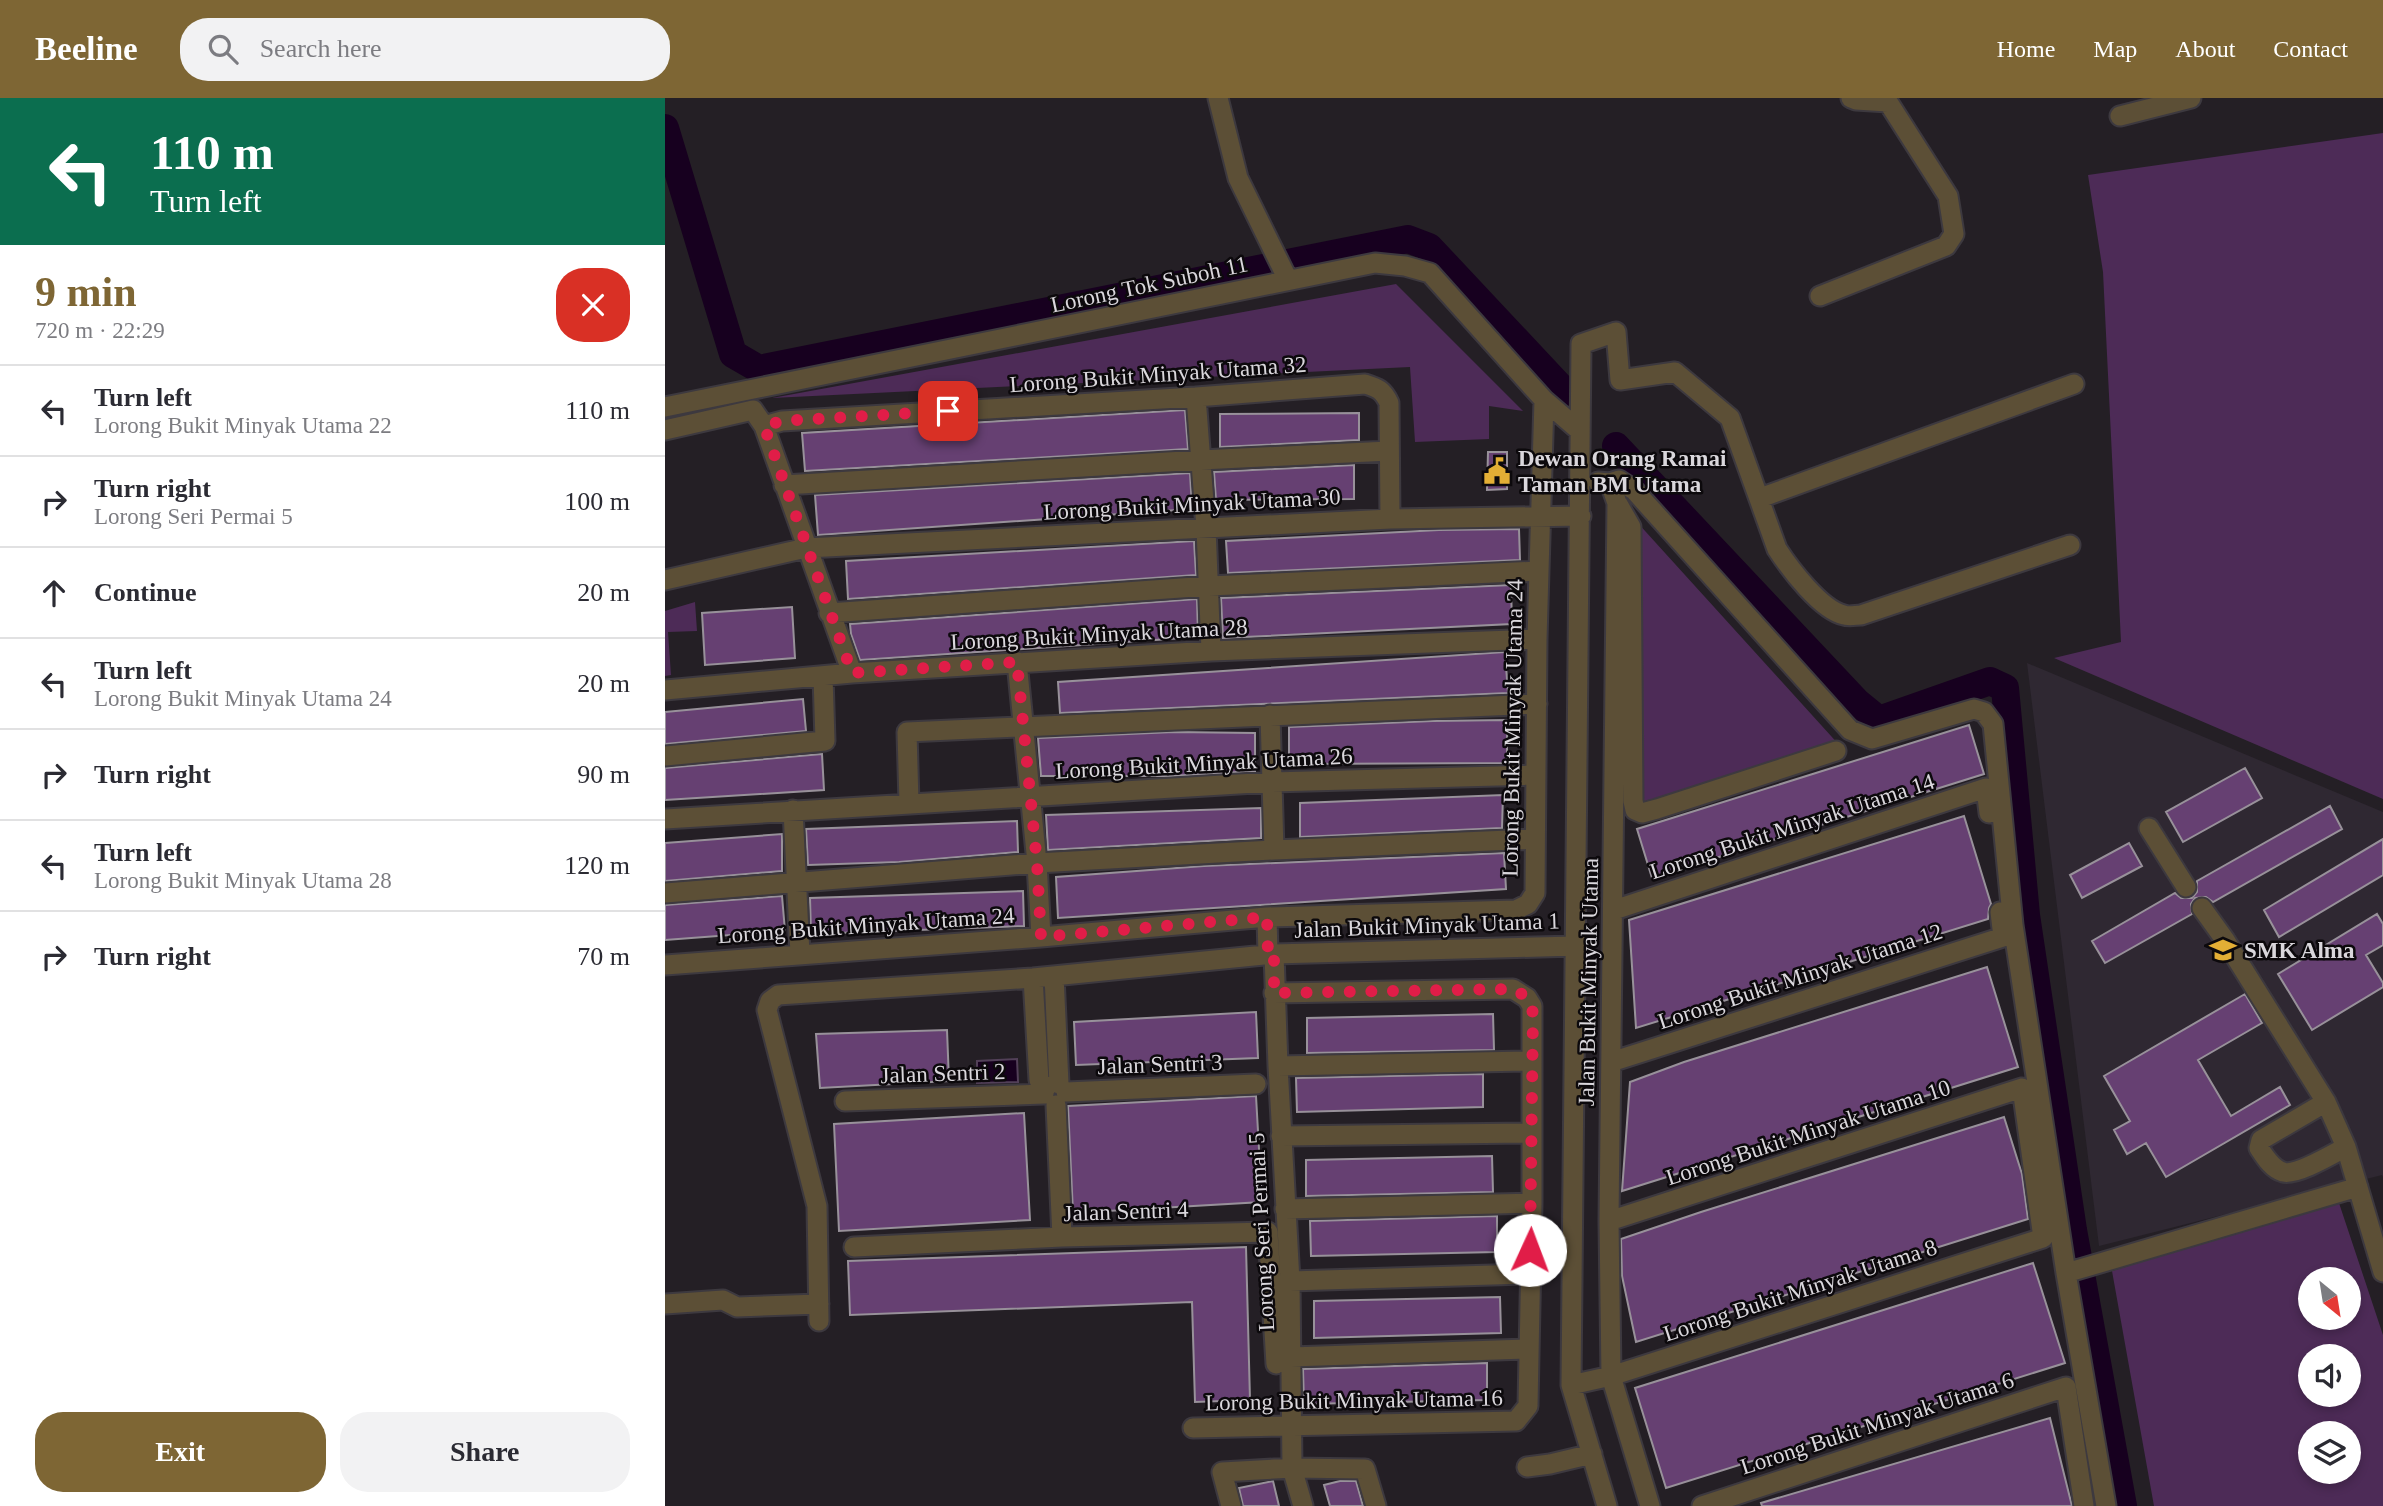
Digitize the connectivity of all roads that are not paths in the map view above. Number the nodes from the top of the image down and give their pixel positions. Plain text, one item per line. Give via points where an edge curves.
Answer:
1 (1218, 98) edge
2 (1851, 98) edge
3 (1908, 98) edge
4 (2192, 98) edge
5 (1888, 102) junction
6 (2120, 116) dead end
7 (1283, 269) junction
8 (1820, 296) dead end
9 (2074, 384) dead end
10 (1196, 397) junction
11 (1544, 400) junction
12 (665, 407) edge
13 (764, 426) junction
14 (665, 430) edge
15 (1580, 431) junction
16 (1389, 451) junction
17 (1201, 460) junction
18 (1581, 481) junction
19 (1610, 483) junction
20 (784, 485) junction
21 (1760, 498) junction
22 (1617, 503) junction
23 (1581, 516) junction
24 (1541, 517) junction
25 (1390, 519) junction
26 (1206, 528) junction
27 (2070, 545) dead end
28 (806, 548) junction
29 (1539, 571) junction
30 (665, 580) edge
31 (1209, 586) junction
32 (829, 613) junction
33 (1537, 639) junction
34 (1211, 650) junction
35 (1017, 662) junction
36 (852, 673) junction
37 (823, 676) junction
38 (665, 690) edge
39 (1537, 705) junction
40 (1270, 715) junction
41 (1023, 727) junction
42 (1836, 751) dead end
43 (665, 756) edge
44 (1535, 775) junction
45 (1272, 782) junction
46 (1030, 796) junction
47 (909, 803) junction
48 (793, 810) junction
49 (665, 819) edge
50 (2149, 828) dead end
51 (1535, 839) junction
52 (1274, 850) junction
53 (1037, 863) junction
54 (796, 881) junction
55 (2186, 887) dead end
56 (665, 893) edge
57 (2202, 908) dead end
58 (1614, 910) junction
59 (1274, 917) junction
60 (1041, 937) junction
61 (2003, 937) joint
62 (1576, 946) junction
63 (800, 954) junction
64 (1274, 954) junction
65 (665, 965) edge
66 (1054, 976) junction
67 (1033, 978) junction
68 (1274, 993) junction
69 (1532, 1061) junction
70 (1611, 1062) junction
71 (1278, 1066) junction
72 (1256, 1084) dead end
73 (1054, 1093) junction
74 (845, 1101) dead end
75 (2326, 1102) junction
76 (1532, 1133) junction
77 (1281, 1136) junction
78 (2346, 1147) junction
79 (2358, 1187) junction
80 (1531, 1203) junction
81 (1285, 1209) junction
82 (1609, 1222) junction
83 (1062, 1237) junction
84 (2043, 1238) joint
85 (854, 1247) dead end
86 (2383, 1268) edge
87 (2070, 1272) junction
88 (1529, 1274) junction
89 (1290, 1281) junction
90 (665, 1304) edge
91 (1528, 1349) junction
92 (1283, 1360) junction
93 (1611, 1376) junction
94 (1571, 1385) junction
95 (1291, 1424) junction
96 (1193, 1428) dead end
97 (1592, 1454) junction
98 (1527, 1466) dead end
99 (1292, 1468) junction
100 (1231, 1506) edge
101 (1303, 1506) edge
102 (1376, 1506) edge
103 (1607, 1506) edge
104 (1650, 1506) edge
105 (1702, 1506) edge
106 (2084, 1506) edge
107 (2106, 1506) edge

1 - 7 street via 1238,178
2 - 5 street
3 - 5 street
4 - 6 street
5 - 8 street via 1948,196 1954,234 1946,246
7 - 11 street, Lorong Tok Suboh 11 via 1375,263 1430,273
7 - 12 street, Lorong Tok Suboh 11
9 - 21 street
10 - 13 street, Lorong Bukit Minyak Utama 32 via 782,421
10 - 16 street, Lorong Bukit Minyak Utama 32 via 1365,384 1378,388 1389,403
10 - 17 street
11 - 15 street, Lorong Tok Suboh 11
11 - 24 street, Lorong Bukit Minyak Utama 24
13 - 14 street via 754,410
13 - 20 street
15 - 18 street, Jalan Bukit Minyak Utama
15 - 21 street, Jalan Bukit Minyak Utama via 1581,344 1616,332 1620,380 1675,372 1730,418
16 - 17 street
16 - 25 street, Lorong Bukit Minyak Utama 32
17 - 20 street
17 - 26 street
18 - 19 street
18 - 23 street, Jalan Bukit Minyak Utama
19 - 22 street, Jalan Bukit Minyak Utama
19 - 87 street via 1619,480 1634,491 1850,730 1873,739 1974,709 1984,712 1993,724 2013,925
20 - 28 street
21 - 27 street via 1777,549 1790,569 1828,607 1844,615 1861,615
22 - 42 street via 1631,527 1635,810 1657,809
22 - 58 street, Jalan Bukit Minyak Utama
23 - 24 street, Lorong Bukit Minyak Utama 30
23 - 62 street, Jalan Bukit Minyak Utama
24 - 25 street, Lorong Bukit Minyak Utama 30
24 - 29 street, Lorong Bukit Minyak Utama 24
25 - 26 street, Lorong Bukit Minyak Utama 30
26 - 28 street, Lorong Bukit Minyak Utama 30
26 - 31 street
28 - 30 street, Lorong Bukit Minyak Utama 30
28 - 32 street
29 - 31 street
29 - 33 street, Lorong Bukit Minyak Utama 24
31 - 32 street
31 - 34 street
32 - 36 street
33 - 34 street, Lorong Bukit Minyak Utama 28
33 - 39 street, Lorong Bukit Minyak Utama 24
34 - 35 street, Lorong Bukit Minyak Utama 28
35 - 36 street, Lorong Bukit Minyak Utama 28
35 - 41 street
36 - 37 street, Lorong Bukit Minyak Utama 28
37 - 38 street, Lorong Bukit Minyak Utama 28
37 - 43 street via 825,741
39 - 40 street
39 - 44 street, Lorong Bukit Minyak Utama 24
40 - 41 street
40 - 45 street
41 - 46 street
41 - 47 street via 907,732
44 - 45 street, Lorong Bukit Minyak Utama 26
44 - 51 street, Lorong Bukit Minyak Utama 24
45 - 46 street, Lorong Bukit Minyak Utama 26
45 - 52 street
46 - 47 street, Lorong Bukit Minyak Utama 26
46 - 53 street
47 - 48 street, Lorong Bukit Minyak Utama 26
48 - 49 street, Lorong Bukit Minyak Utama 26
48 - 54 street
50 - 55 street
51 - 52 street
51 - 59 street, Lorong Bukit Minyak Utama 24 via 1535,893 1528,904 1516,910
52 - 53 street
53 - 54 street
53 - 60 street
54 - 56 street
54 - 63 street
57 - 75 street
58 - 61 street, Lorong Bukit Minyak Utama 14 via 1986,788
58 - 70 street, Jalan Bukit Minyak Utama
59 - 60 street, Lorong Bukit Minyak Utama 24
59 - 64 street, Lorong Seri Permai 5
60 - 63 street, Lorong Bukit Minyak Utama 24
61 - 70 street, Lorong Bukit Minyak Utama 12
62 - 64 street, Jalan Bukit Minyak Utama 1
62 - 94 street, Jalan Bukit Minyak Utama
63 - 65 street, Lorong Bukit Minyak Utama 24
64 - 66 street, Jalan Bukit Minyak Utama 1
64 - 68 street, Lorong Seri Permai 5
66 - 67 street, Jalan Bukit Minyak Utama 1
66 - 73 street
67 - 73 street via 1039,1080
67 - 90 street, Jalan Bukit Minyak Utama 1 via 778,995 769,1001 767,1010 817,1206 819,1313 737,1307 723,1300
68 - 69 street via 1513,989 1532,1006
68 - 71 street, Lorong Seri Permai 5
69 - 71 street
69 - 76 street
70 - 82 street, Jalan Bukit Minyak Utama
71 - 77 street, Lorong Seri Permai 5
72 - 73 street, Jalan Sentri 3
73 - 74 street, Jalan Sentri 2
73 - 83 street
75 - 78 street
75 - 78 street via 2261,1140 2259,1148 2270,1165 2294,1172
76 - 77 street
76 - 80 street
77 - 81 street, Lorong Seri Permai 5
78 - 79 street
79 - 86 street
79 - 87 street
80 - 81 street
80 - 88 street
81 - 89 street, Lorong Seri Permai 5
82 - 84 street, Lorong Bukit Minyak Utama 10 via 2022,1088
82 - 93 street, Jalan Bukit Minyak Utama
83 - 85 street, Jalan Sentri 4
83 - 92 street, Jalan Sentri 4 via 1268,1232
84 - 93 street, Lorong Bukit Minyak Utama 8
87 - 107 street
88 - 89 street
88 - 91 street
89 - 92 street, Lorong Seri Permai 5
91 - 92 street
91 - 95 street, Lorong Bukit Minyak Utama 16 via 1522,1413
92 - 95 street, Lorong Seri Permai 5
93 - 94 street, Lorong Bukit Minyak Utama 8
93 - 104 street, Jalan Bukit Minyak Utama
94 - 97 street, Jalan Bukit Minyak Utama
95 - 96 street, Lorong Bukit Minyak Utama 16
95 - 99 street, Lorong Seri Permai 5
97 - 98 street
97 - 103 street, Jalan Bukit Minyak Utama
99 - 100 street via 1223,1472
99 - 101 street, Lorong Seri Permai 5
99 - 102 street via 1364,1469
105 - 106 street, Lorong Bukit Minyak Utama 6 via 2066,1387

